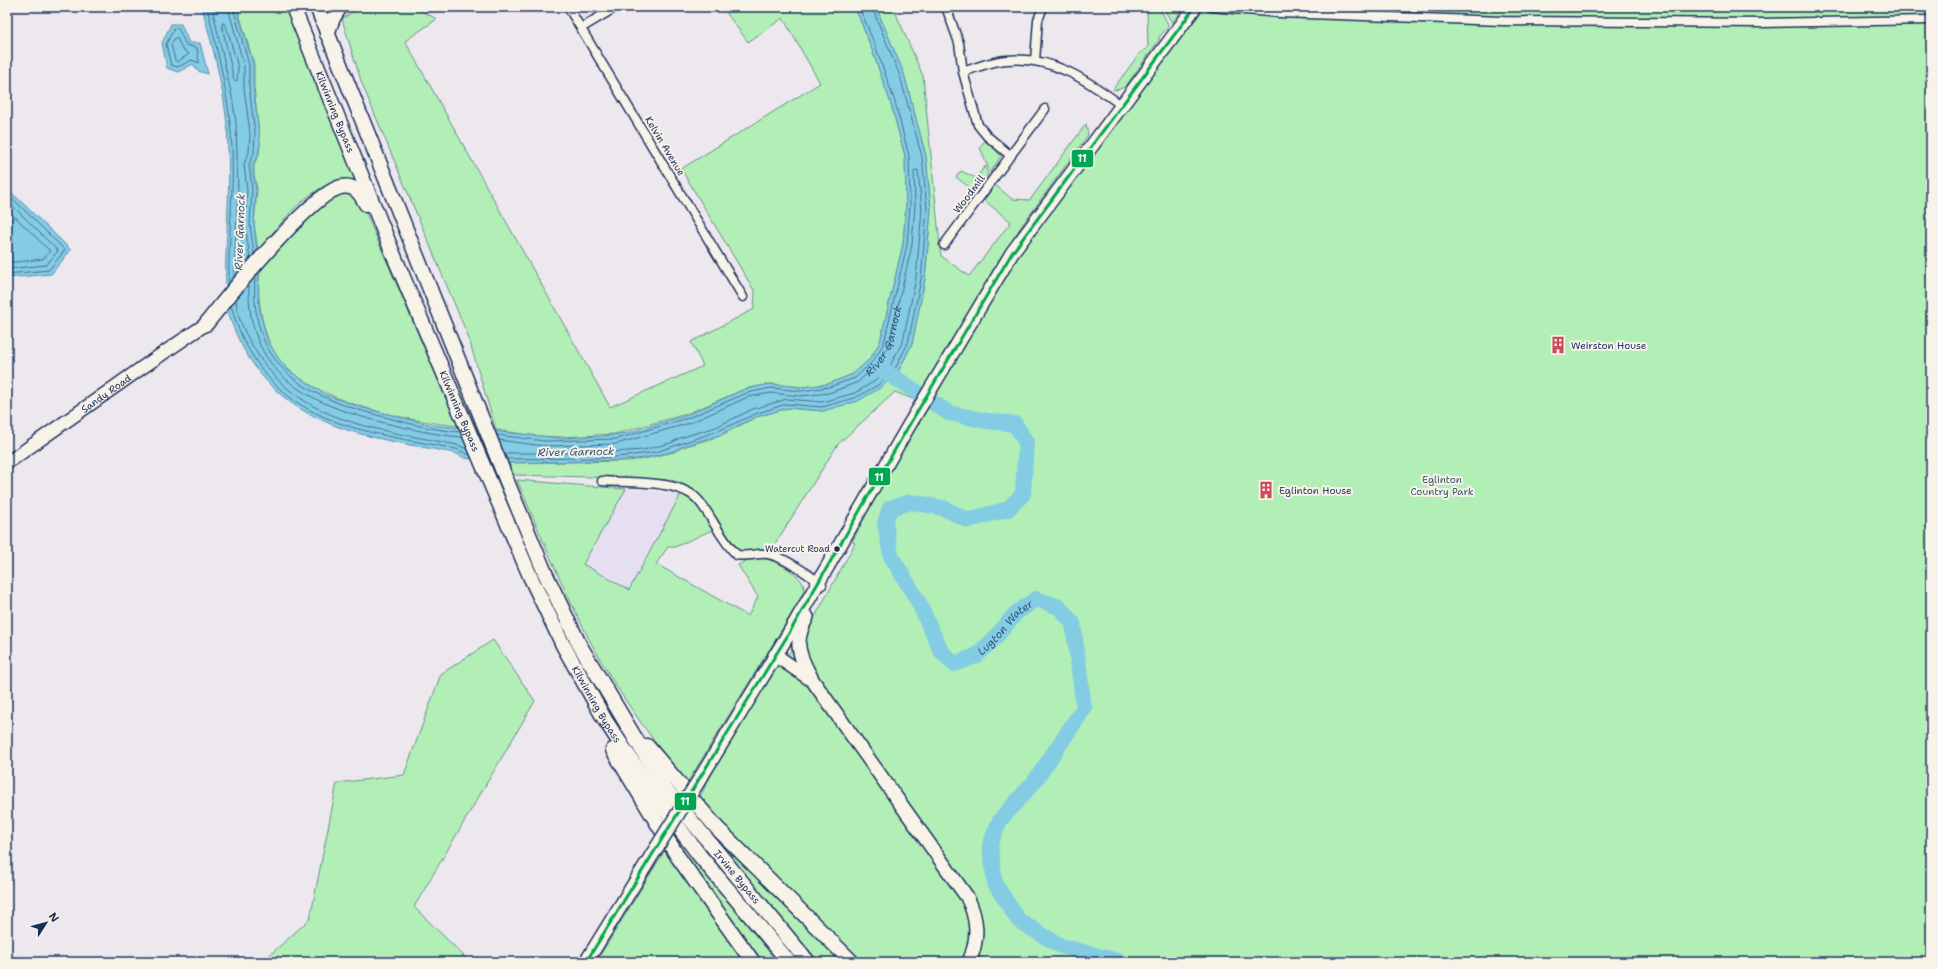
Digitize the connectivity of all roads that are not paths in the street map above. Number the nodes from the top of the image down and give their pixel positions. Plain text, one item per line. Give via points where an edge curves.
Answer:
1 (293, 7) edge
2 (317, 7) edge
3 (340, 7) edge
4 (568, 7) edge
5 (616, 7) edge
6 (946, 7) edge
7 (1043, 7) edge
8 (1195, 7) edge
9 (1211, 7) edge
10 (1931, 20) edge
11 (581, 28) junction
12 (327, 34) junction
13 (1034, 61) junction
14 (962, 72) junction
15 (1121, 105) junction
16 (1045, 109) dead end
17 (1011, 156) junction
18 (944, 244) dead end
19 (394, 256) junction
20 (743, 297) dead end
21 (206, 324) joint
22 (7, 463) edge
23 (602, 481) dead end
24 (821, 584) junction
25 (783, 642) junction
26 (775, 655) junction
27 (801, 658) junction
28 (582, 679) junction
29 (813, 681) junction
30 (614, 705) junction
31 (662, 795) junction
32 (969, 961) edge
33 (586, 962) edge
34 (753, 962) edge
35 (789, 962) edge
36 (808, 962) edge
37 (852, 962) edge

1 - 19 highway, Kilwinning Bypass
2 - 12 highway, Kilwinning Bypass
3 - 12 highway
4 - 11 street, Kelvin Avenue
5 - 11 street
6 - 14 street via 959,43
7 - 13 street via 1038,20
8 - 15 main road
9 - 10 street via 1280,13 1503,21 1762,23
11 - 20 street, Kelvin Avenue
12 - 30 highway, Kilwinning Bypass via 548,580 579,644
13 - 14 street via 1006,60
13 - 15 street via 1067,70 1097,87
14 - 17 street via 978,125
15 - 24 main road via 1012,253 834,555
16 - 17 street, Woodmill
17 - 18 street, Woodmill
19 - 21 highway via 360,192 347,186 334,190 317,201 275,244
19 - 28 highway, Kilwinning Bypass via 530,576
21 - 22 main road, Sandy Road
23 - 24 street via 667,486 685,490 700,501 737,554 769,554 782,559
24 - 25 main road
24 - 27 main road via 801,628 798,643
25 - 26 main road
25 - 27 main road
26 - 29 main road
26 - 33 main road, bridge
27 - 29 main road
28 - 31 highway, Kilwinning Bypass via 630,759
28 - 34 highway via 602,732 678,857
29 - 32 main road via 967,897 976,919 976,943
30 - 31 highway, Kilwinning Bypass
30 - 37 highway via 717,828
31 - 35 highway, Irvine Bypass via 700,856
31 - 36 highway, Irvine Bypass

